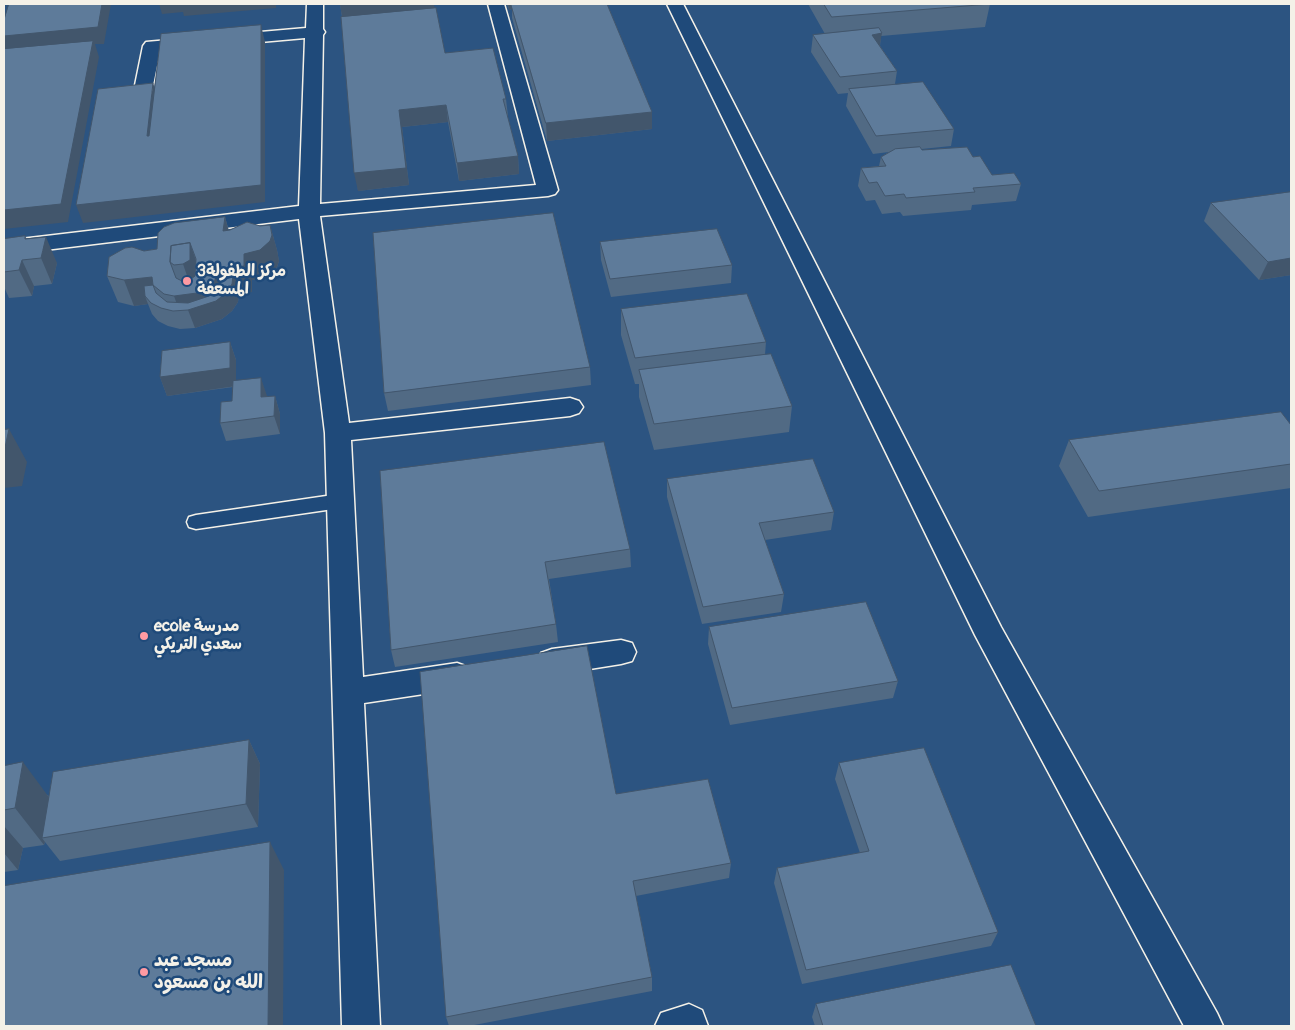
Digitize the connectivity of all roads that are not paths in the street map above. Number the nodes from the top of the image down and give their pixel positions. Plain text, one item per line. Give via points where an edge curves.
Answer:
1 (315, 4) edge
2 (496, 4) edge
3 (675, 4) edge
4 (316, 32) junction
5 (143, 90) edge
6 (309, 211) junction
7 (4, 248) edge
8 (570, 407) dead end
9 (338, 433) junction
10 (340, 501) junction
11 (196, 522) dead end
12 (620, 652) dead end
13 (523, 666) edge
14 (484, 672) edge
15 (348, 692) junction
16 (361, 1026) edge
17 (674, 1026) edge
18 (689, 1026) edge
19 (1204, 1026) edge

1 - 4 street
2 - 6 street via 548,190
3 - 19 street via 990,635
4 - 5 street via 152,46
4 - 6 street
6 - 7 street
6 - 9 street
8 - 9 street
9 - 10 street
10 - 11 lane
10 - 15 street
12 - 13 street
14 - 15 street
15 - 16 street
17 - 18 street via 689,1023

